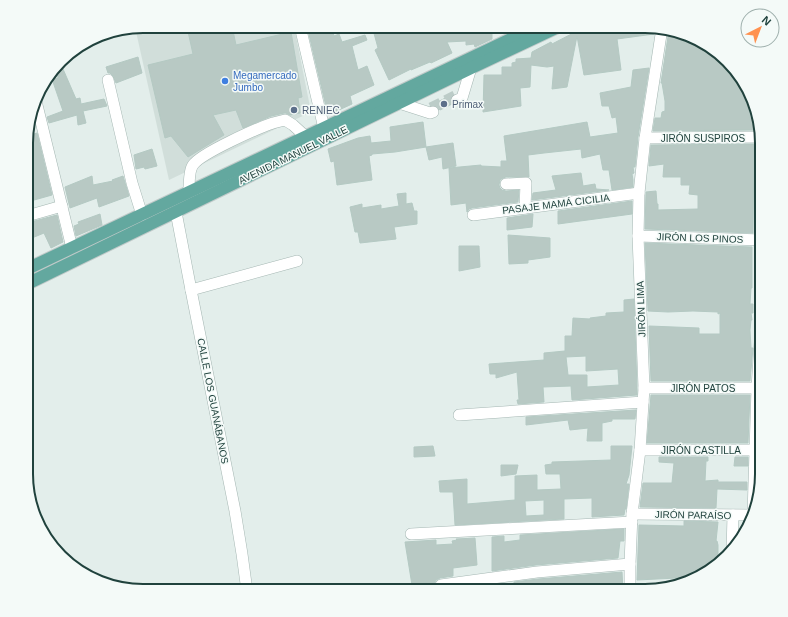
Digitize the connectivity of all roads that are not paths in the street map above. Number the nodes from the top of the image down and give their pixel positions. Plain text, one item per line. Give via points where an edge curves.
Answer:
1 (302, 33) edge
2 (524, 33) edge
3 (545, 33) edge
4 (661, 34) edge
5 (471, 68) junction
6 (108, 80) dead end
7 (458, 95) tunnel mouth
8 (399, 103) junction
9 (38, 110) edge
10 (429, 110) tunnel mouth
11 (325, 133) junction
12 (305, 136) junction
13 (755, 137) edge
14 (645, 138) junction
15 (506, 184) dead end
16 (188, 192) junction
17 (639, 193) junction
18 (62, 206) junction
19 (525, 208) junction
20 (176, 212) junction
21 (33, 214) edge
22 (142, 214) junction
23 (473, 215) dead end
24 (638, 236) junction
25 (755, 240) edge
26 (72, 248) junction
27 (297, 261) dead end
28 (33, 267) edge
29 (33, 281) edge
30 (191, 290) junction
31 (644, 388) junction
32 (755, 388) edge
33 (643, 402) junction
34 (459, 415) dead end
35 (640, 450) junction
36 (755, 450) edge
37 (733, 515) junction
38 (747, 515) edge
39 (632, 518) junction
40 (411, 534) dead end
41 (732, 540) edge
42 (630, 564) junction
43 (246, 584) edge
44 (449, 584) edge
45 (630, 584) edge

1 - 11 street
2 - 11 main road, AVENIDA MANUEL VALLE
3 - 5 main road, AVENIDA MANUEL VALLE
4 - 14 street, JIRÓN LIMA
5 - 7 street
5 - 8 main road, AVENIDA MANUEL VALLE
6 - 22 street via 132,183
8 - 10 street
8 - 11 main road, AVENIDA MANUEL VALLE
9 - 18 street
11 - 12 main road, AVENIDA MANUEL VALLE
11 - 20 main road, AVENIDA MANUEL VALLE
12 - 16 main road, AVENIDA MANUEL VALLE
12 - 16 street via 285,120 227,143 194,163
13 - 14 street, JIRÓN SUSPIROS
14 - 17 street, JIRÓN LIMA
15 - 19 street via 526,183
16 - 22 main road, AVENIDA MANUEL VALLE
17 - 19 street, PASAJE MAMÁ CICILIA
17 - 24 street, JIRÓN LIMA
18 - 21 street
18 - 26 street
19 - 23 street, PASAJE MAMÁ CICILIA
20 - 29 main road, AVENIDA MANUEL VALLE
20 - 30 street, CALLE LOS GUANÁBANOS
22 - 26 main road, AVENIDA MANUEL VALLE
24 - 25 street, JIRÓN LOS PINOS
24 - 31 street, JIRÓN LIMA
26 - 28 main road, AVENIDA MANUEL VALLE
27 - 30 street
30 - 43 street, CALLE LOS GUANÁBANOS via 235,511
31 - 32 street, JIRÓN PATOS
31 - 33 street, JIRÓN LIMA
33 - 34 street
33 - 35 street, JIRÓN LIMA
35 - 36 street, JIRÓN CASTILLA
35 - 39 street, JIRÓN LIMA
37 - 38 street, JIRÓN PARAÍSO
37 - 39 street, JIRÓN PARAÍSO
37 - 41 street
39 - 40 street, JIRÓN PARAÍSO
39 - 42 street, JIRÓN LIMA
42 - 44 street via 537,572
42 - 45 street, JIRÓN LIMA

